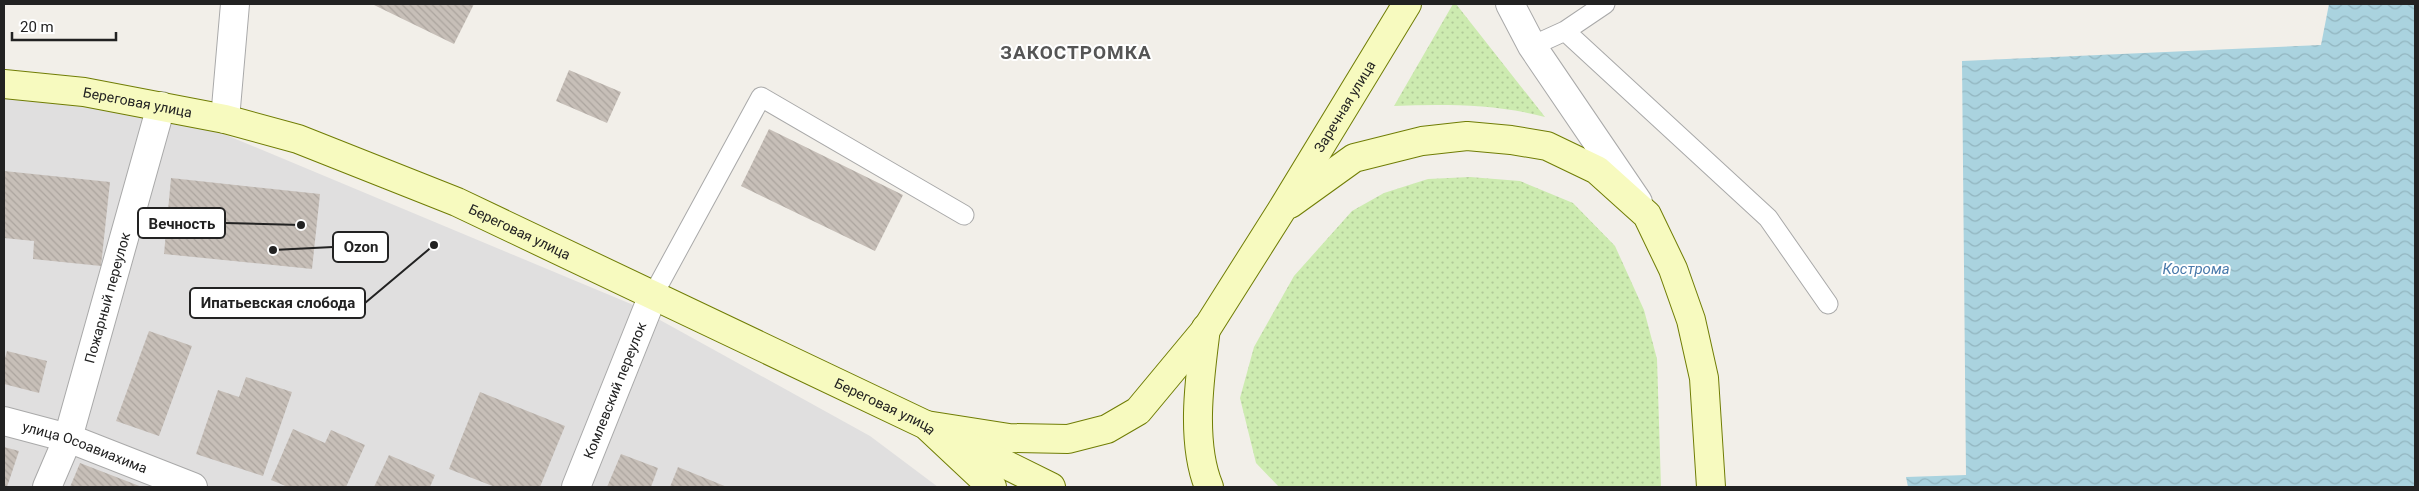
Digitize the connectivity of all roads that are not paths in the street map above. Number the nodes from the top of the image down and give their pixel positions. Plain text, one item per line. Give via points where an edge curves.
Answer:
1 (235, 4) edge
2 (1407, 4) edge
3 (1510, 4) edge
4 (1605, 4) edge
5 (1565, 32) junction
6 (1532, 46) junction
7 (4, 84) edge
8 (162, 106) junction
9 (225, 119) junction
10 (1281, 211) junction
11 (964, 215) dead end
12 (1647, 216) junction
13 (653, 296) junction
14 (1828, 304) dead end
15 (1206, 328) junction
16 (4, 421) edge
17 (926, 425) junction
18 (68, 438) junction
19 (47, 487) edge
20 (193, 487) edge
21 (576, 487) edge
22 (992, 487) edge
23 (1051, 487) edge
24 (1209, 487) edge
25 (1710, 487) edge

1 - 9 street
2 - 10 street, Заречная улица
3 - 6 street
4 - 5 lane
5 - 6 lane
5 - 14 lane via 1768,218
6 - 12 street
7 - 8 street, Береговая улица via 84,92
8 - 9 street, Береговая улица
8 - 18 street, Пожарный переулок
9 - 13 street, Береговая улица via 298,138 457,202
10 - 12 street via 1354,158 1422,141 1467,136 1547,146 1572,157 1597,170
10 - 15 street, Заречная улица
11 - 13 lane via 761,97
12 - 25 street via 1673,269 1691,320 1704,378
13 - 17 street, Береговая улица
13 - 21 street, Комлевский переулок
15 - 17 street, Заречная улица via 1138,411 1106,429 1068,439 1009,438
15 - 24 street via 1198,389 1199,440
16 - 18 street, улица Осоавиахима
17 - 22 street, Береговая улица
17 - 23 street
18 - 19 street, Пожарный переулок
18 - 20 street, улица Осоавиахима

